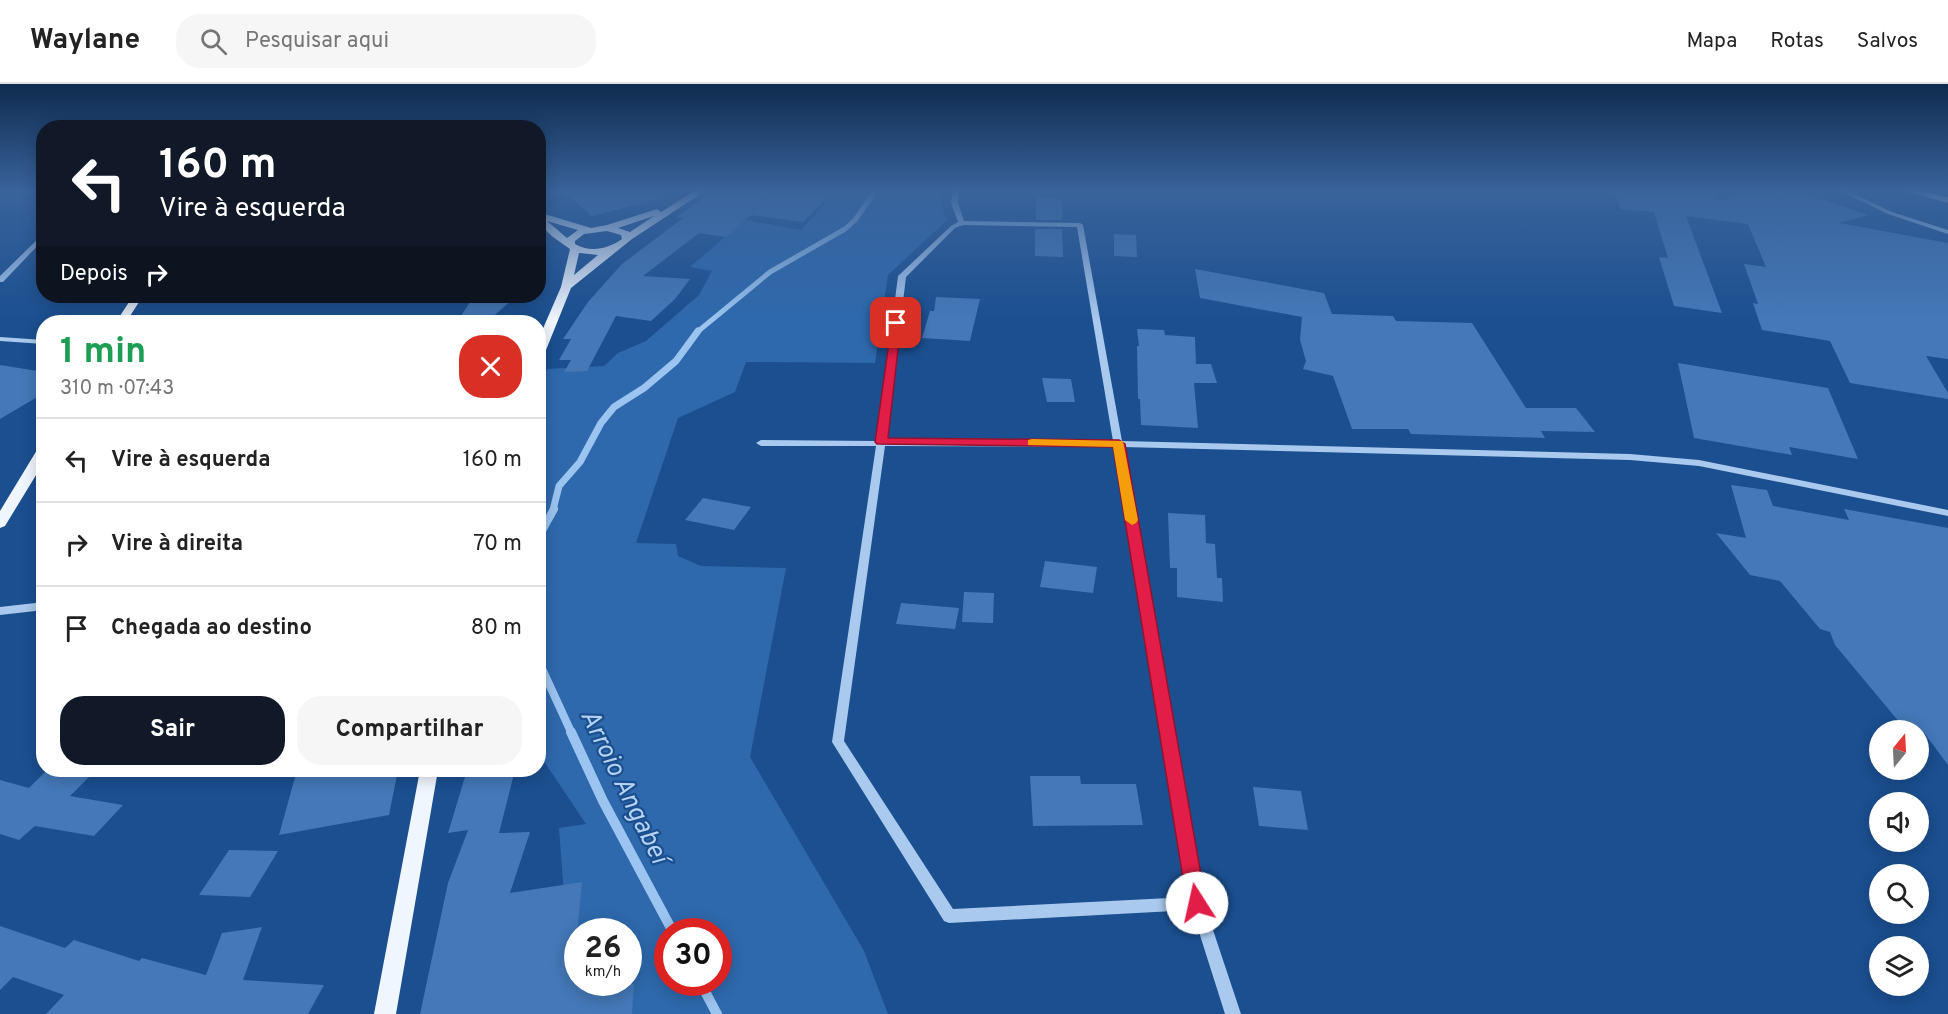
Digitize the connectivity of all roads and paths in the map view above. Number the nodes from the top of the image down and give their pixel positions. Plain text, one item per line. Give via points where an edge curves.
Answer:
1 (555, 234) edge
2 (581, 234) edge
3 (625, 234) edge
4 (632, 234) edge
5 (945, 234) edge
6 (1082, 234) edge
7 (628, 237) junction
8 (36, 243) edge
9 (572, 247) junction
10 (611, 249) junction
11 (0, 280) edge
12 (566, 287) junction
13 (546, 336) edge
14 (0, 339) edge
15 (36, 341) edge
16 (881, 442) junction
17 (761, 443) dead end
18 (1119, 444) junction
19 (36, 463) edge
20 (1948, 513) edge
21 (0, 523) edge
22 (36, 607) edge
23 (0, 611) edge
24 (428, 777) edge
25 (1197, 903) junction
26 (385, 1014) edge
27 (1233, 1014) edge

1 - 9 main road
2 - 9 main road via 573,238
3 - 7 main road
4 - 7 main road
5 - 16 street via 902,276
6 - 18 street
7 - 10 main road
8 - 11 street
9 - 10 main road via 591,252
9 - 12 main road
10 - 12 main road
12 - 13 main road
14 - 15 street
16 - 17 street
16 - 18 street
16 - 25 street via 838,742 949,916
18 - 20 street via 1642,458 1700,463
18 - 25 street
19 - 21 main road
22 - 23 street
24 - 26 main road
25 - 27 street

